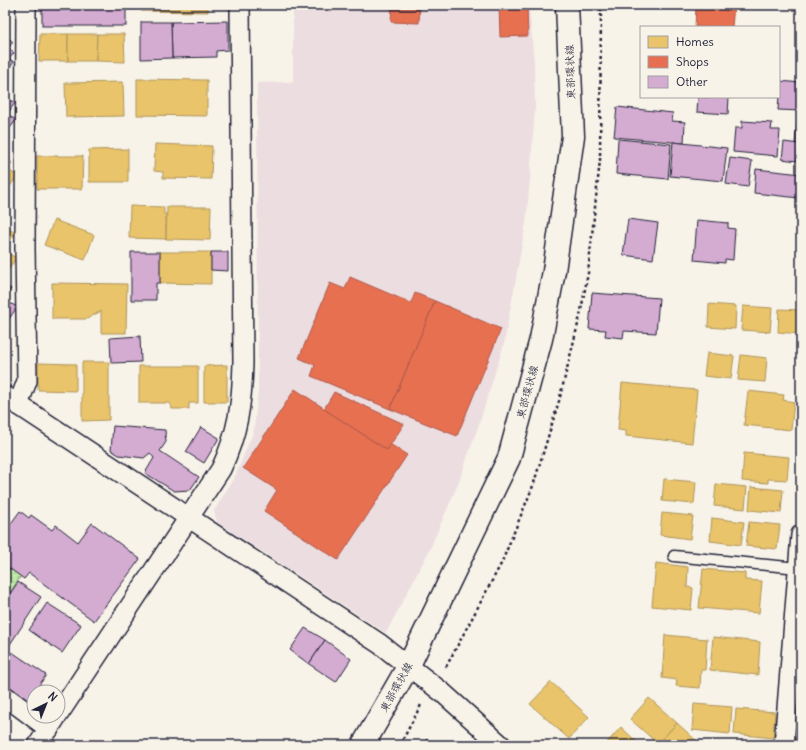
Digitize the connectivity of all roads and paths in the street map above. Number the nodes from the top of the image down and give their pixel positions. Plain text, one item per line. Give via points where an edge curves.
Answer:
1 (26, 5) edge
2 (240, 5) edge
3 (567, 5) edge
4 (12, 400) edge
5 (190, 518) junction
6 (801, 535) edge
7 (674, 556) dead end
8 (798, 568) junction
9 (409, 665) junction
10 (5, 696) edge
11 (66, 704) edge
12 (26, 706) edge
13 (52, 724) edge
14 (38, 745) edge
15 (363, 745) edge
16 (501, 745) edge
17 (784, 745) edge

1 - 4 street via 27,381
2 - 5 street via 243,396 238,426 230,449 221,469
3 - 9 street, 東部環状線 via 573,136 554,271 541,339 509,458
4 - 5 street
5 - 9 street
5 - 11 street
6 - 8 street
7 - 8 lane
8 - 17 street
9 - 15 street, 東部環状線
9 - 16 street
10 - 12 street
13 - 14 street

